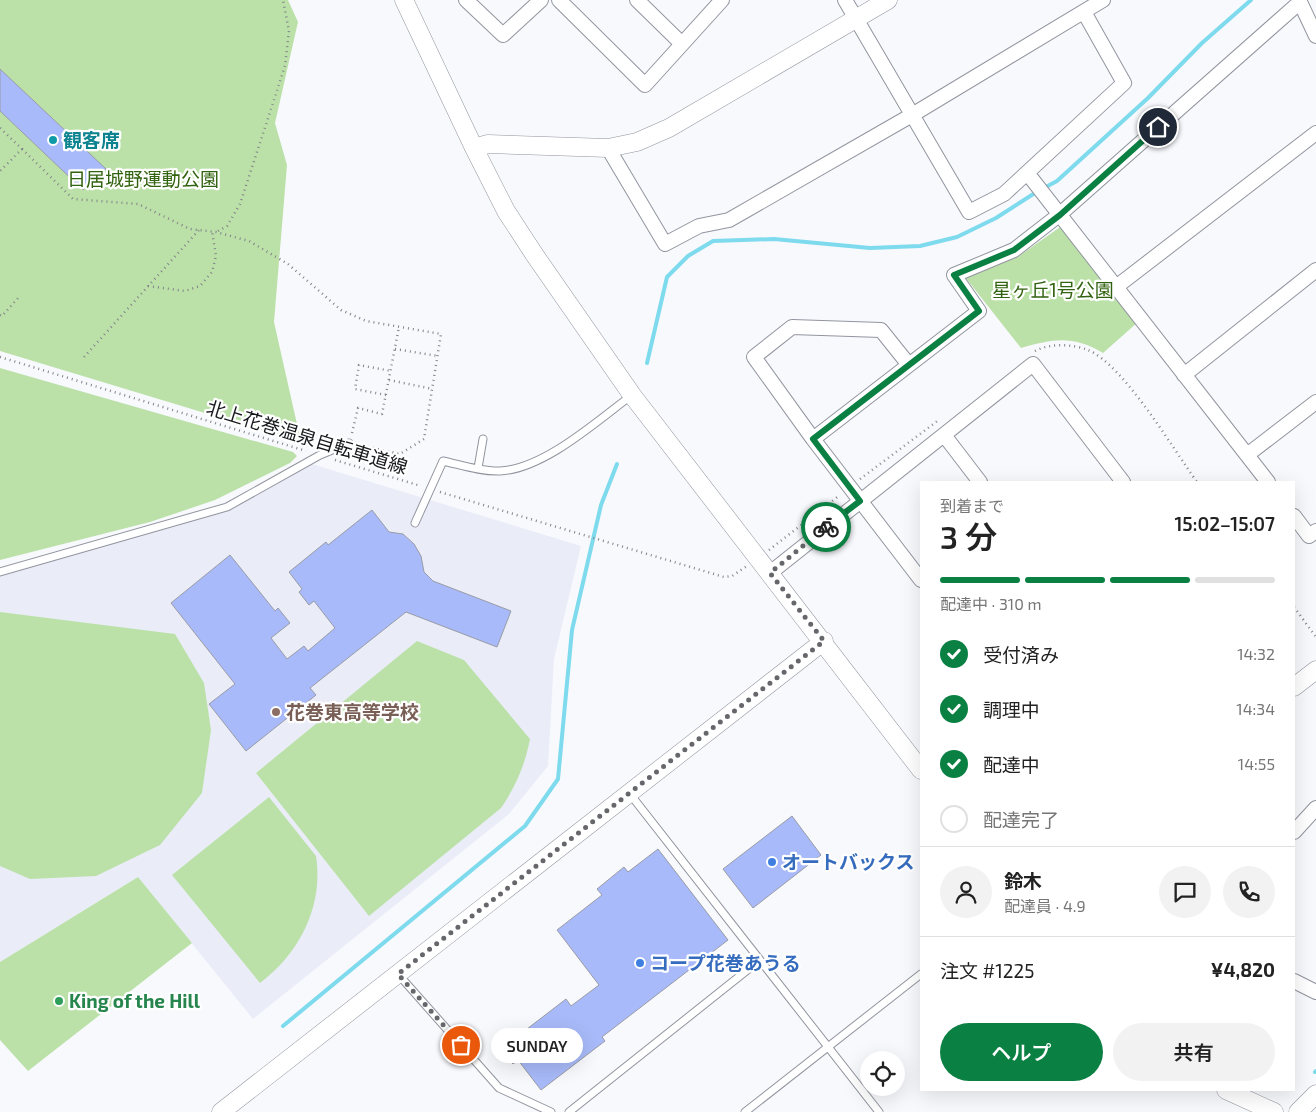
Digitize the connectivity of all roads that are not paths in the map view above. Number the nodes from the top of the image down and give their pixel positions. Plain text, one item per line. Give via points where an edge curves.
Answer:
1 (404, 0) edge
2 (466, 0) edge
3 (541, 0) edge
4 (559, 0) edge
5 (637, 0) edge
6 (722, 0) edge
7 (845, 0) edge
8 (888, 0) edge
9 (1103, 0) edge
10 (1084, 12) junction
11 (856, 19) junction
12 (1316, 36) edge
13 (682, 44) junction
14 (912, 115) junction
15 (1316, 133) edge
16 (474, 148) junction
17 (608, 148) junction
18 (1028, 174) junction
19 (1060, 215) junction
20 (1316, 270) edge
21 (1116, 287) junction
22 (909, 365) junction
23 (1184, 375) junction
24 (632, 395) junction
25 (1316, 402) edge
26 (944, 435) junction
27 (483, 439) dead end
28 (813, 439) junction
29 (349, 443) road end
30 (1247, 455) junction
31 (478, 468) junction
32 (979, 481) edge
33 (1122, 481) edge
34 (1267, 481) edge
35 (860, 501) junction
36 (1295, 517) edge
37 (415, 523) dead end
38 (1316, 531) edge
39 (0, 572) edge
40 (770, 573) junction
41 (920, 579) edge
42 (824, 641) junction
43 (1316, 670) edge
44 (1295, 686) edge
45 (920, 769) edge
46 (629, 794) junction
47 (1316, 808) edge
48 (1295, 831) edge
49 (760, 960) junction
50 (398, 974) junction
51 (920, 975) edge
52 (1295, 982) edge
53 (1316, 992) edge
54 (828, 1047) junction
55 (1228, 1091) edge
56 (1316, 1094) edge
57 (222, 1112) edge
58 (551, 1112) edge
59 (569, 1112) edge
60 (745, 1112) edge
61 (879, 1112) edge
62 (1274, 1112) edge
63 (1298, 1112) edge

1 - 16 street
2 - 3 street via 503,35
4 - 13 street via 645,85
5 - 13 street
6 - 13 street
7 - 11 street
8 - 11 street
9 - 10 street
10 - 14 street
10 - 18 street via 1124,83
11 - 14 street
11 - 17 street via 669,128 637,142
12 - 19 street via 1300,2
14 - 17 street via 729,220 700,226 665,244
14 - 18 street via 969,212 1004,194
15 - 21 street
16 - 17 street via 488,144
16 - 24 street via 506,211
18 - 19 street
19 - 21 street
19 - 22 street via 1014,250 954,275 979,311
20 - 23 street
21 - 23 street
22 - 28 street
22 - 28 street via 881,330 792,327 754,357
23 - 30 street
24 - 31 lane via 565,445 535,462 500,471
24 - 40 street
25 - 30 street
26 - 32 street
26 - 33 street via 1033,364
26 - 35 street
27 - 31 lane
28 - 35 street
29 - 39 lane via 320,455 227,507
30 - 34 street
31 - 37 lane via 444,461
35 - 40 street
35 - 41 street
36 - 38 street via 1309,536
40 - 42 street
42 - 45 street
42 - 46 street
43 - 44 street
46 - 49 lane
46 - 50 street
47 - 48 street
49 - 54 lane
49 - 59 lane
50 - 57 street
50 - 58 lane via 499,1088
51 - 54 lane
52 - 53 street
54 - 60 lane
54 - 61 lane
55 - 62 street
56 - 63 street

